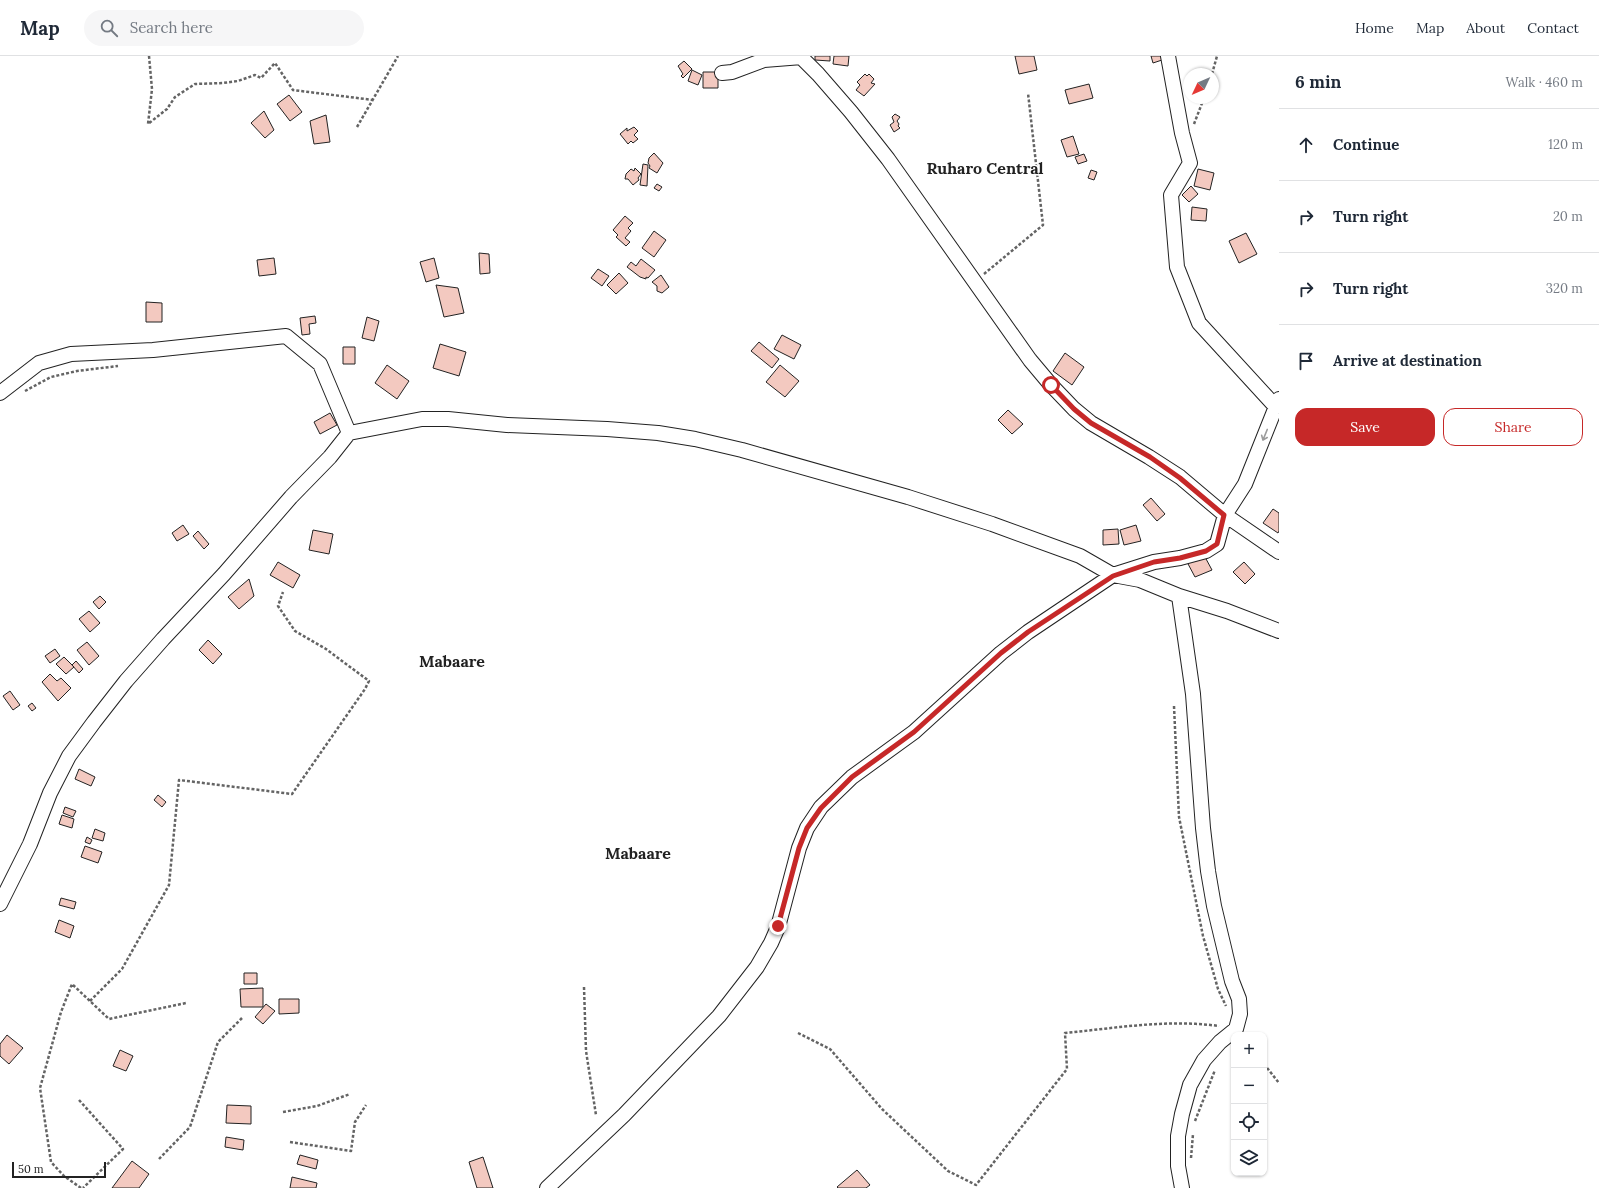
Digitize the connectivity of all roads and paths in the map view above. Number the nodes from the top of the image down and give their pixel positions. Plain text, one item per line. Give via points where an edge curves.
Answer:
1 (149, 56) edge
2 (398, 56) edge
3 (801, 56) edge
4 (1168, 56) edge
5 (1217, 56) edge
6 (1214, 68) edge
7 (722, 73) dead end
8 (1028, 93) dead end
9 (373, 100) junction
10 (358, 127) dead end
11 (974, 282) junction
12 (120, 366) dead end
13 (0, 393) edge
14 (18, 393) dead end
15 (1277, 403) edge
16 (350, 433) junction
17 (1224, 515) junction
18 (1279, 552) edge
19 (1113, 576) junction
20 (283, 592) dead end
21 (1179, 596) junction
22 (1279, 631) edge
23 (0, 904) edge
24 (584, 987) dead end
25 (90, 1001) junction
26 (186, 1003) dead end
27 (242, 1018) dead end
28 (1236, 1029) junction
29 (798, 1033) dead end
30 (1216, 1066) dead end
31 (1267, 1068) edge
32 (1279, 1083) edge
33 (350, 1094) dead end
34 (79, 1100) dead end
35 (366, 1105) dead end
36 (283, 1112) dead end
37 (596, 1114) dead end
38 (290, 1142) dead end
39 (159, 1158) dead end
40 (1190, 1161) dead end
41 (82, 1188) edge
42 (547, 1188) edge
43 (1182, 1188) edge

1 - 9 path via 152,89 148,124 167,109 175,97 194,84 223,84 255,75 261,78 275,63 293,90
2 - 9 path
3 - 7 street via 764,60 732,72
3 - 11 street via 851,112 888,159
4 - 15 street via 1190,163 1171,195 1177,266 1199,323
5 - 6 path
8 - 11 path via 1043,225
9 - 10 path
11 - 17 street via 1030,360 1074,409 1091,423 1150,457 1180,478
12 - 14 path via 51,377 31,389
13 - 16 street via 39,363 71,354 153,350 286,336 320,364
15 -> 17 street via 1245,484
16 - 19 street via 422,419 448,419 507,425 658,433 695,439 742,450 978,519 1080,556
16 - 23 street via 163,638 94,722 69,756
17 - 18 street
17 - 19 street via 1217,544 1206,551 1154,562
19 - 21 street via 1140,580
19 - 42 street via 1028,632 1001,653 914,732 852,777 821,808 807,828 778,926 757,967 719,1016 624,1115
20 - 25 path via 278,606 295,631 326,649 369,681 365,690 292,794 179,780 169,885 122,969
21 - 22 street
21 - 28 street via 1193,694 1208,871 1230,973 1239,999 1240,1014
24 - 37 path via 586,1051
25 - 26 path via 109,1019
25 - 41 path via 72,984 61,1012 40,1088 51,1162 64,1176
27 - 39 path via 218,1042 190,1127
28 - 29 path via 1202,1024 1151,1024 1065,1033 1068,1069 976,1185 948,1171 882,1109 830,1049
28 - 43 street via 1204,1060 1190,1085 1178,1136 1178,1166
30 - 40 path via 1193,1127 1193,1155
31 - 32 path
33 - 36 path via 317,1106
34 - 41 path via 124,1149
35 - 38 path via 355,1122 351,1151

